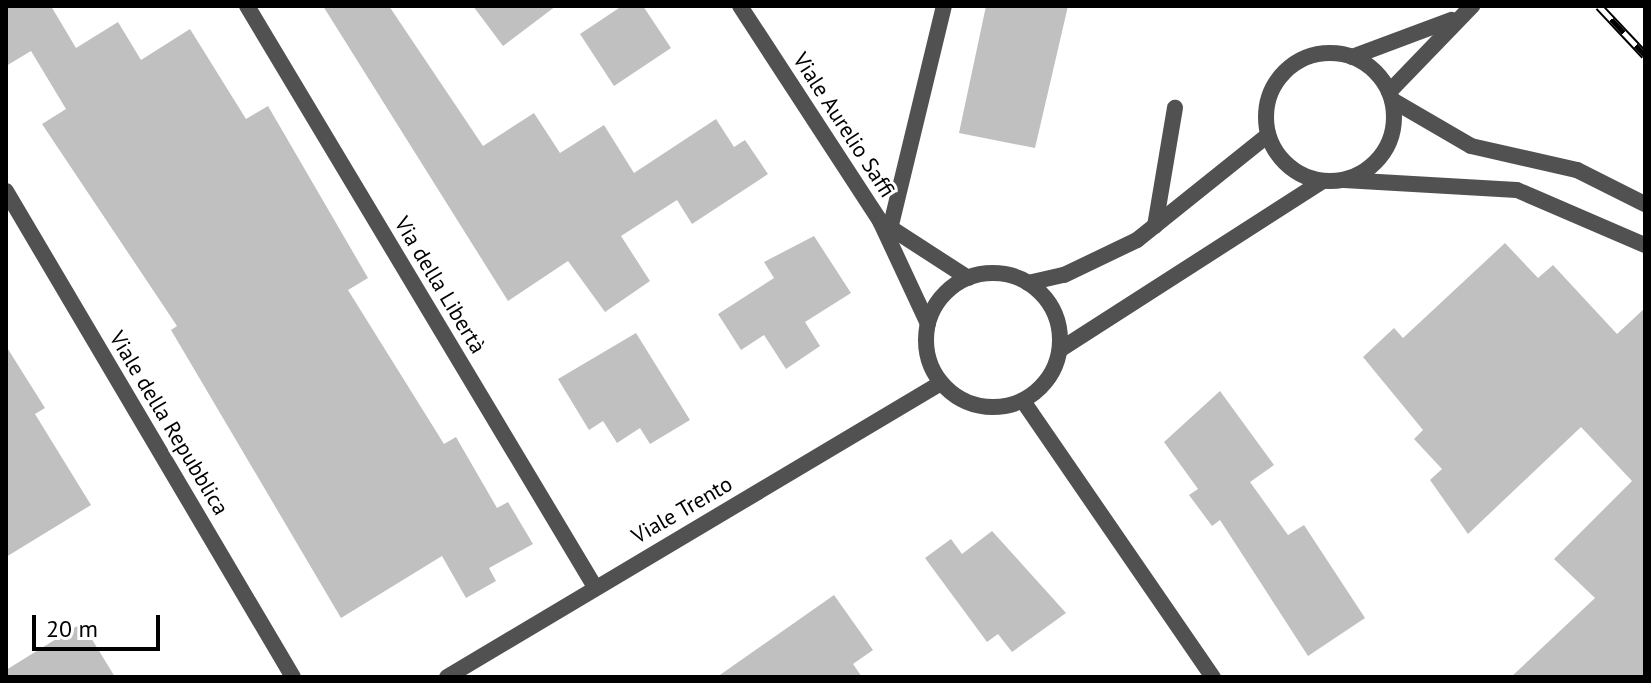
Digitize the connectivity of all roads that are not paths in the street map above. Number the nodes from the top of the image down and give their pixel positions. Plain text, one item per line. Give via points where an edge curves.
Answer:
1 (247, 6) edge
2 (740, 6) edge
3 (944, 6) edge
4 (1466, 11) edge
5 (1352, 57) junction
6 (1391, 96) junction
7 (1175, 108) dead end
8 (1268, 135) junction
9 (1344, 180) junction
10 (1323, 181) junction
11 (6, 191) edge
12 (1645, 204) edge
13 (885, 225) junction
14 (1155, 226) junction
15 (1645, 245) edge
16 (968, 278) junction
17 (1028, 283) junction
18 (928, 324) junction
19 (1061, 349) junction
20 (941, 383) junction
21 (1023, 401) junction
22 (595, 587) junction
23 (293, 677) edge
24 (447, 677) edge
25 (1213, 677) edge

1 - 22 street, Via della Libertà
2 - 13 street, Viale Aurelio Saffi
3 - 13 street
4 - 5 street
4 - 6 street
5 - 6 street
5 - 8 street via 1312,55 1287,71 1270,95
6 - 9 street via 1390,141 1363,172
6 - 12 street via 1471,146 1577,170
7 - 14 street
8 - 10 street via 1289,166
8 - 14 street
9 - 10 street
9 - 15 street via 1517,190
10 - 19 street
11 - 23 street, Viale della Repubblica
13 - 16 street, Viale Aurelio Saffi
13 - 18 street
14 - 17 street via 1109,256
16 - 17 street via 988,273
16 - 18 street via 943,296
17 - 19 street via 1055,311
18 - 20 street via 925,344
19 - 21 street via 1042,388
20 - 21 street via 979,407
20 - 22 street, Viale Trento
21 - 25 street
22 - 24 street, Viale Trento

